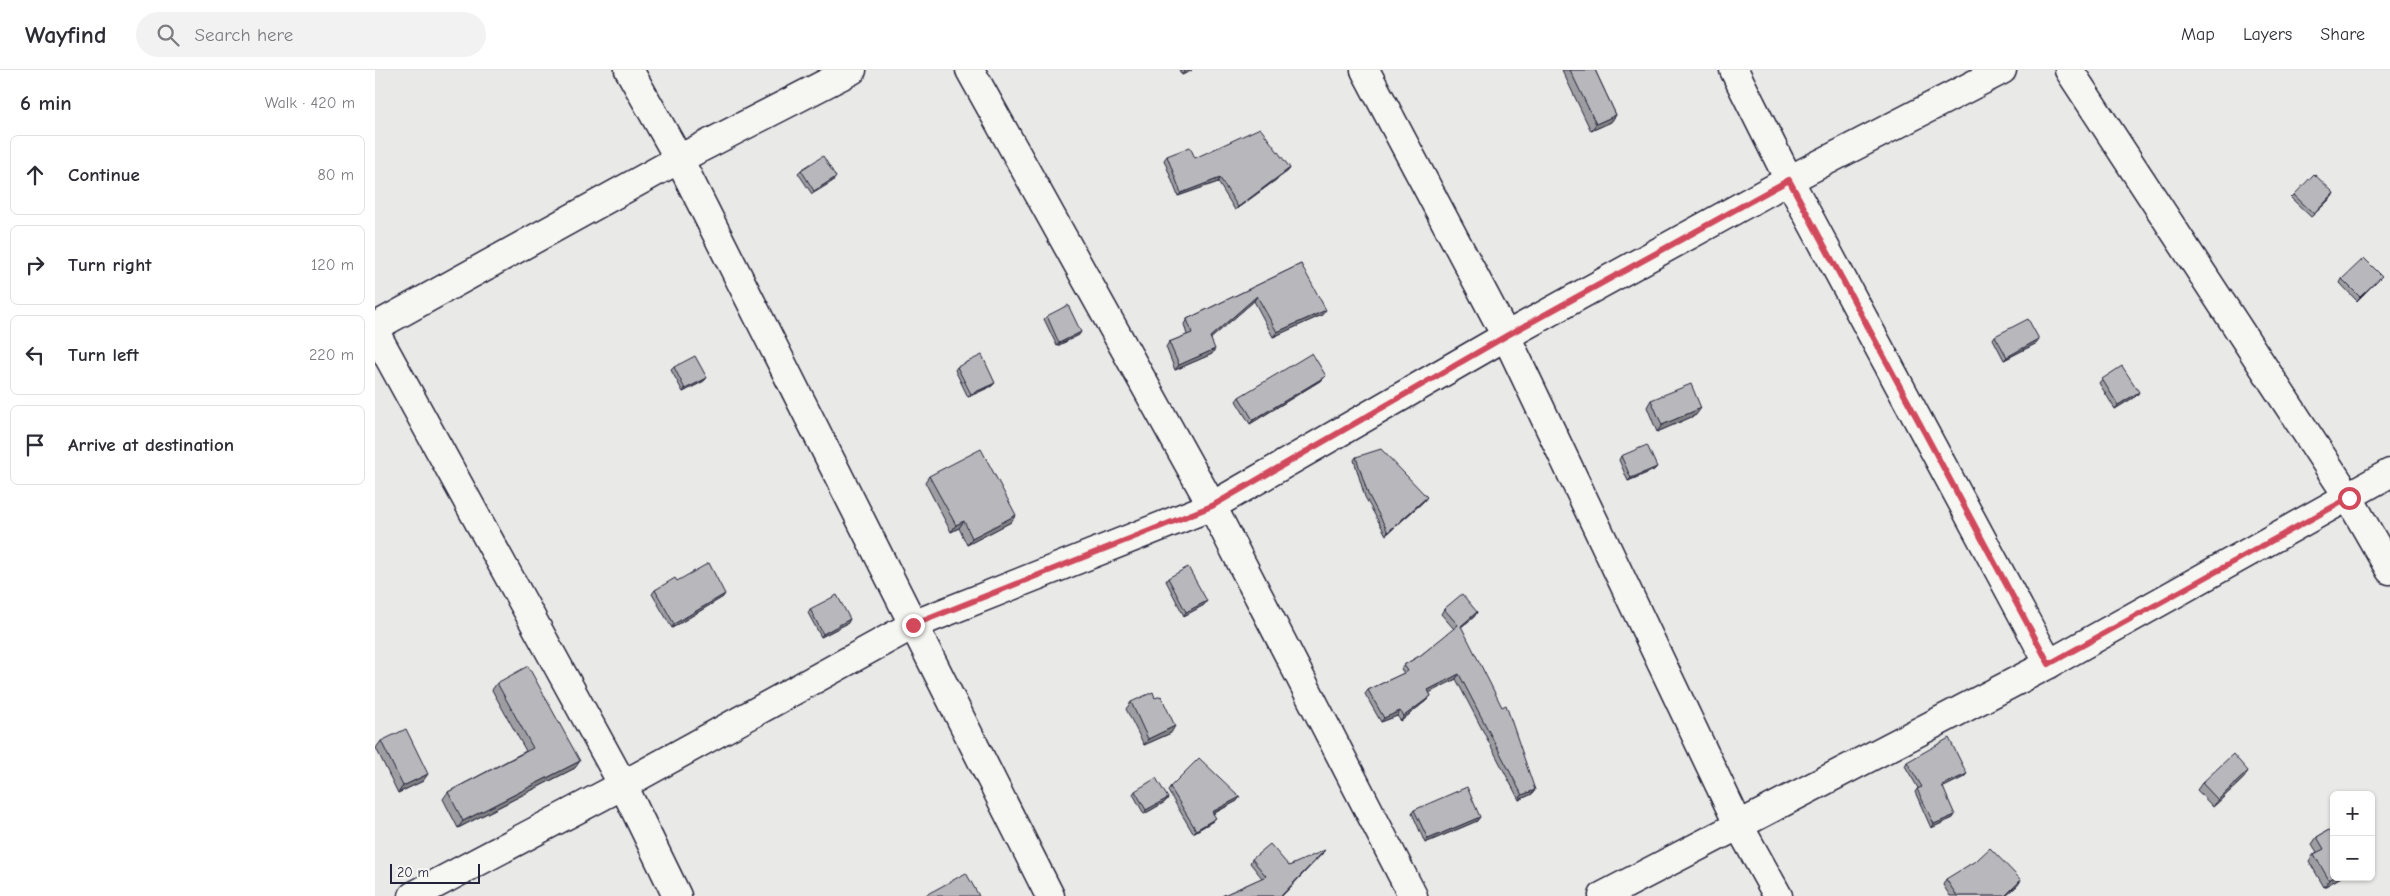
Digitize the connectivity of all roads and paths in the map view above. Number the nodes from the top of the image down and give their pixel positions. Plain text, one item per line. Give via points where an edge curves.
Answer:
1 (629, 70) edge
2 (852, 70) edge
3 (970, 70) edge
4 (1365, 70) edge
5 (1734, 70) edge
6 (2002, 70) edge
7 (2069, 70) edge
8 (679, 160) junction
9 (1789, 180) junction
10 (375, 327) edge
11 (375, 332) edge
12 (1506, 336) junction
13 (2390, 473) edge
14 (2349, 498) junction
15 (1212, 506) junction
16 (2390, 570) edge
17 (913, 625) junction
18 (2049, 664) junction
19 (623, 785) junction
20 (1738, 824) junction
21 (413, 896) edge
22 (677, 896) edge
23 (1050, 896) edge
24 (1413, 896) edge
25 (1603, 896) edge
26 (1778, 896) edge

1 - 8 street
2 - 8 street
3 - 15 street
4 - 12 street
5 - 9 street
6 - 9 street
7 - 14 street
8 - 10 street
8 - 17 street
9 - 12 street
9 - 18 street
11 - 19 street
12 - 15 street
12 - 20 street
13 - 14 street
14 - 16 street
14 - 18 street
15 - 17 street
15 - 24 street
17 - 19 street
17 - 23 street
18 - 20 street
19 - 21 street
19 - 22 street
20 - 25 street
20 - 26 street

